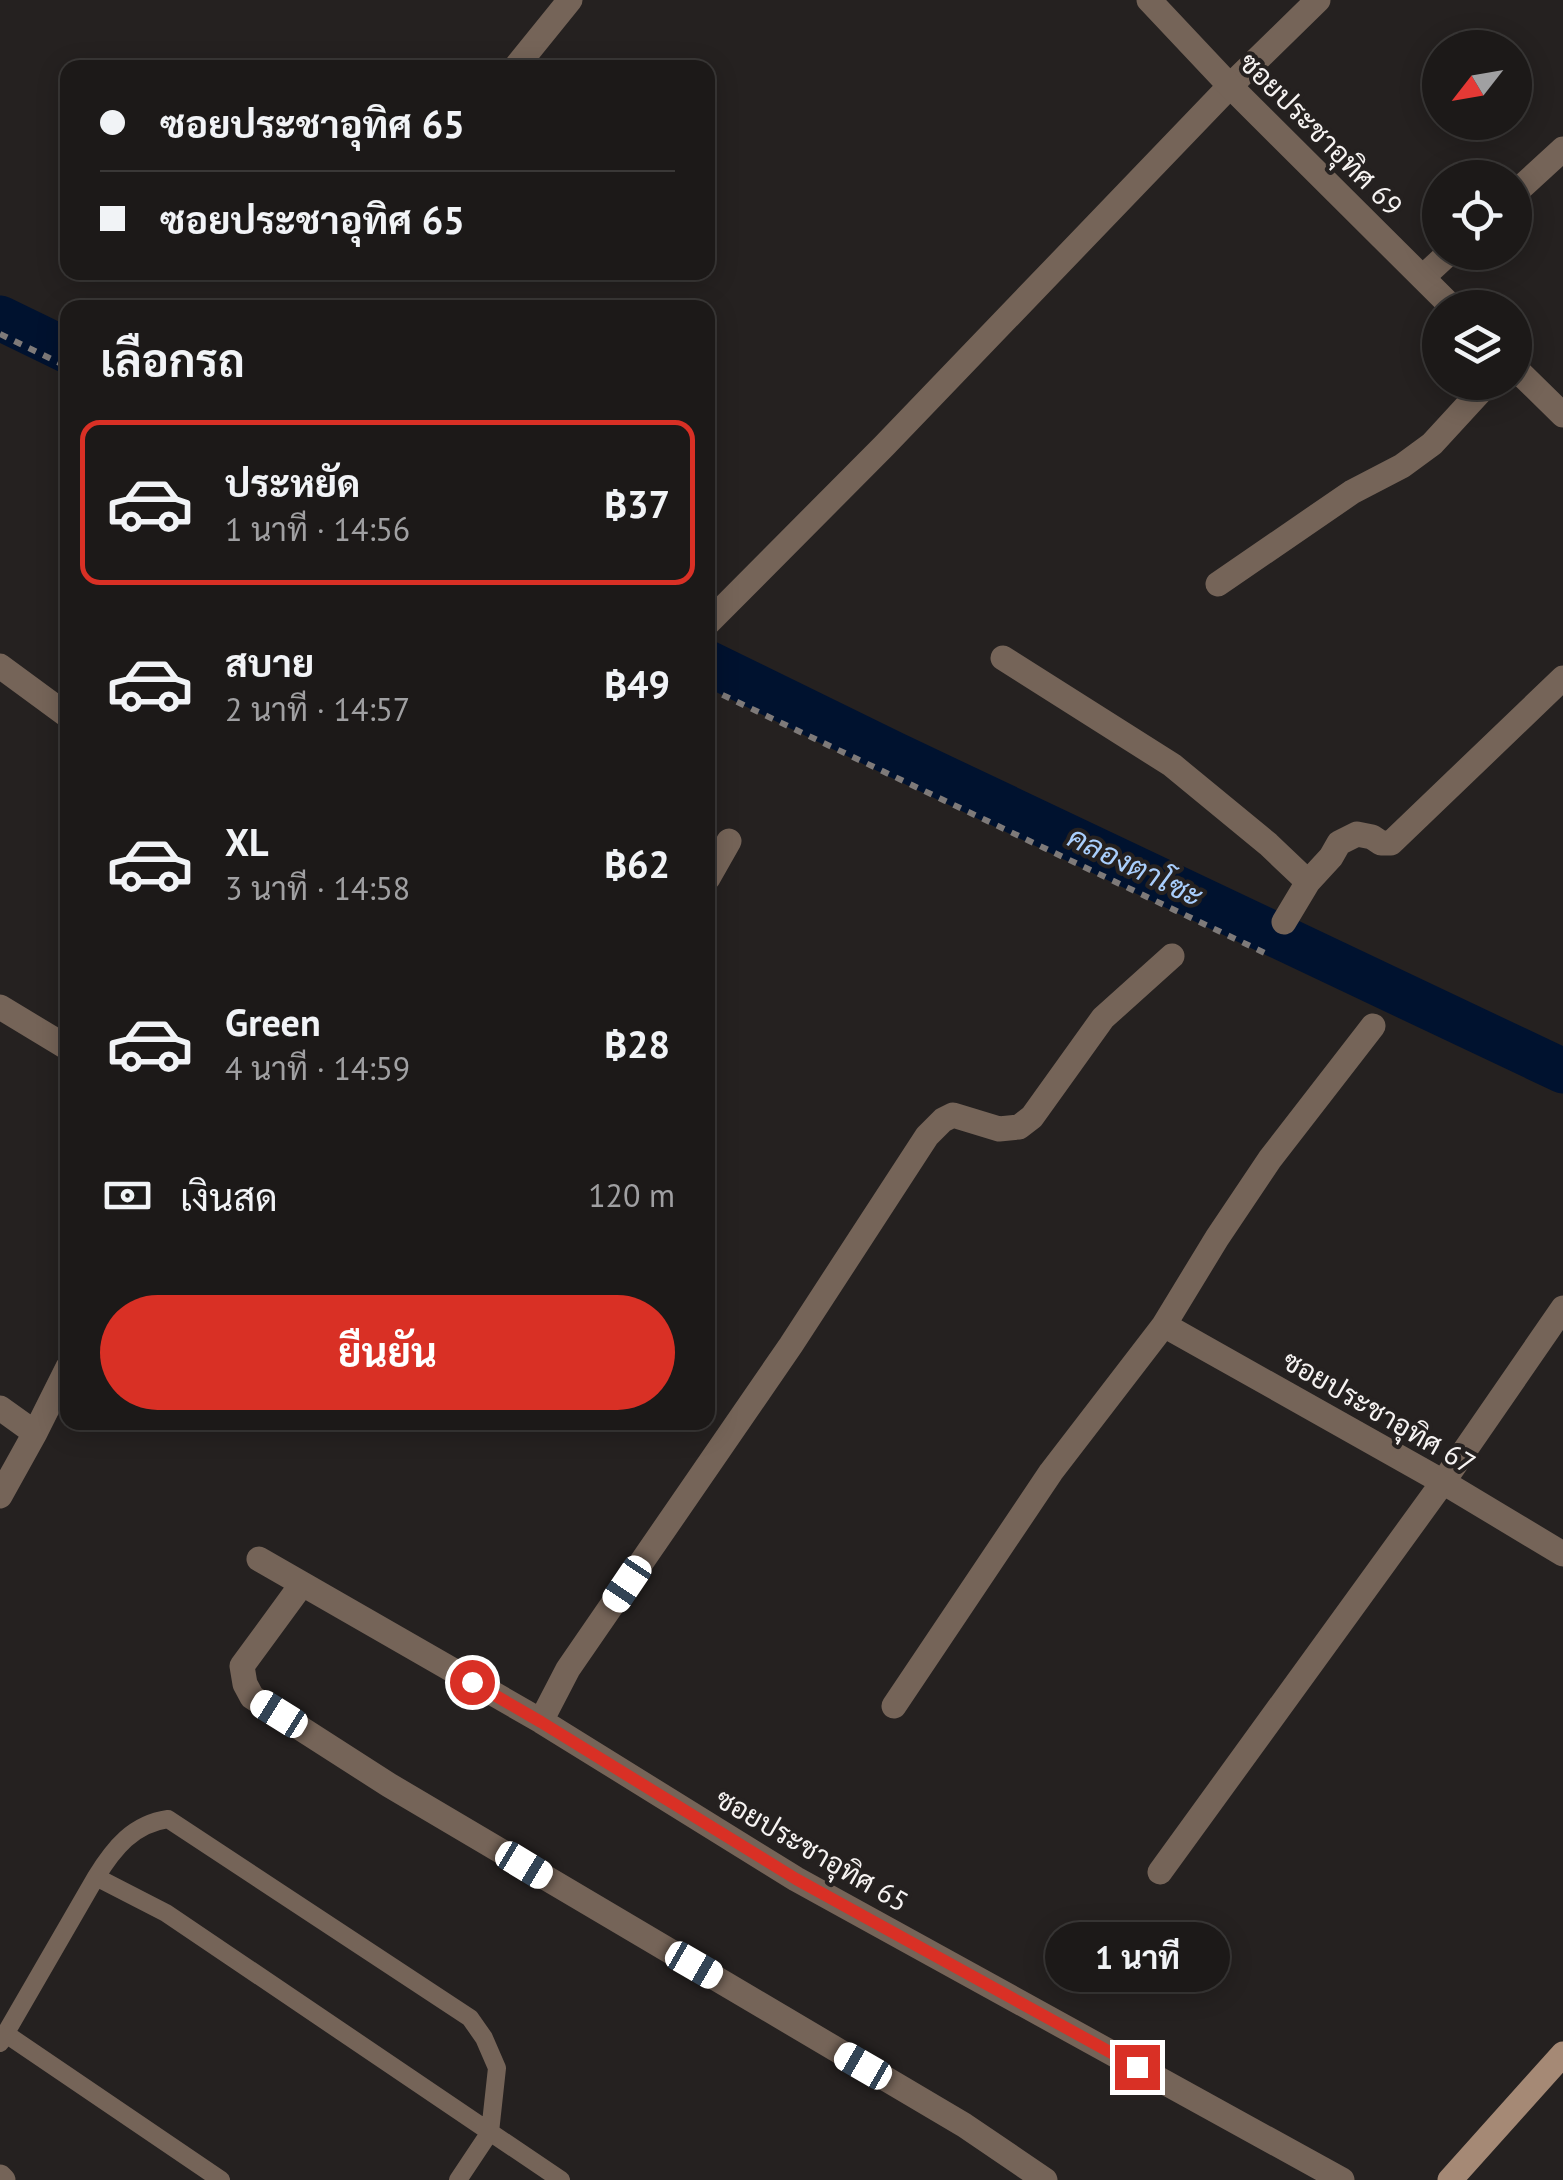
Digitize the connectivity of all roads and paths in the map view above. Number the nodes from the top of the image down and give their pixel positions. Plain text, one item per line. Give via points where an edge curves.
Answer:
1 (570, 0) edge
2 (1149, 0) edge
3 (1318, 0) edge
4 (521, 60) edge
5 (1230, 86) junction
6 (1563, 149) edge
7 (1532, 177) edge
8 (1431, 270) edge
9 (1423, 278) junction
10 (1435, 290) edge
11 (0, 334) edge
12 (60, 363) edge
13 (1532, 385) edge
14 (1473, 400) edge
15 (1563, 415) edge
16 (1218, 584) dead end
17 (715, 616) edge
18 (1003, 658) dead end
19 (0, 666) edge
20 (1563, 678) edge
21 (715, 691) edge
22 (60, 710) edge
23 (728, 841) dead end
24 (715, 865) edge
25 (1308, 882) junction
26 (1284, 922) dead end
27 (1268, 954) dead end
28 (1172, 956) dead end
29 (0, 1007) edge
30 (1374, 1026) dead end
31 (60, 1043) edge
32 (1563, 1308) edge
33 (1164, 1325) junction
34 (60, 1383) edge
35 (0, 1408) edge
36 (35, 1433) junction
37 (1443, 1482) junction
38 (0, 1496) edge
39 (1563, 1554) edge
40 (259, 1558) dead end
41 (302, 1584) junction
42 (894, 1706) dead end
43 (541, 1722) junction
44 (1160, 1872) dead end
45 (96, 1877) junction
46 (3, 2039) edge
47 (1563, 2054) edge
48 (490, 2132) junction
49 (1457, 2178) edge
50 (220, 2180) edge
51 (458, 2180) edge
52 (560, 2180) edge
53 (1046, 2180) edge
54 (1342, 2180) edge

1 - 4 street
2 - 5 street, ซอยประชาอุทิศ 69
3 - 5 street
5 - 9 street, ซอยประชาอุทิศ 69
5 - 17 street
6 - 7 street
8 - 9 street
9 - 10 street, ซอยประชาอุทิศ 69
11 - 12 path
13 - 15 street
14 - 16 street via 1402,466 1352,492
18 - 25 street via 1172,765
19 - 22 street
20 - 25 street via 1399,836 1386,844 1364,834 1345,838
21 - 27 path
23 - 24 street
25 - 26 street
28 - 43 street via 1103,1018 1032,1117 1000,1129 954,1115 927,1136 568,1669
29 - 31 street
30 - 33 street via 1270,1159
32 - 37 street
33 - 37 street, ซอยประชาอุทิศ 67
33 - 42 street via 1051,1472
34 - 36 street
35 - 36 street
36 - 38 street
37 - 39 street, ซอยประชาอุทิศ 67
37 - 44 street
40 - 41 street, ซอยประชาอุทิศ 65
41 - 43 street, ซอยประชาอุทิศ 65
41 - 53 street via 242,1666 252,1697
43 - 54 street, ซอยประชาอุทิศ 65 via 796,1879
45 - 46 lane
45 - 48 lane via 166,1913
45 - 48 lane via 137,1830 168,1819 470,2018 497,2068
46 - 50 lane
47 - 49 main road
48 - 51 lane
48 - 52 lane

